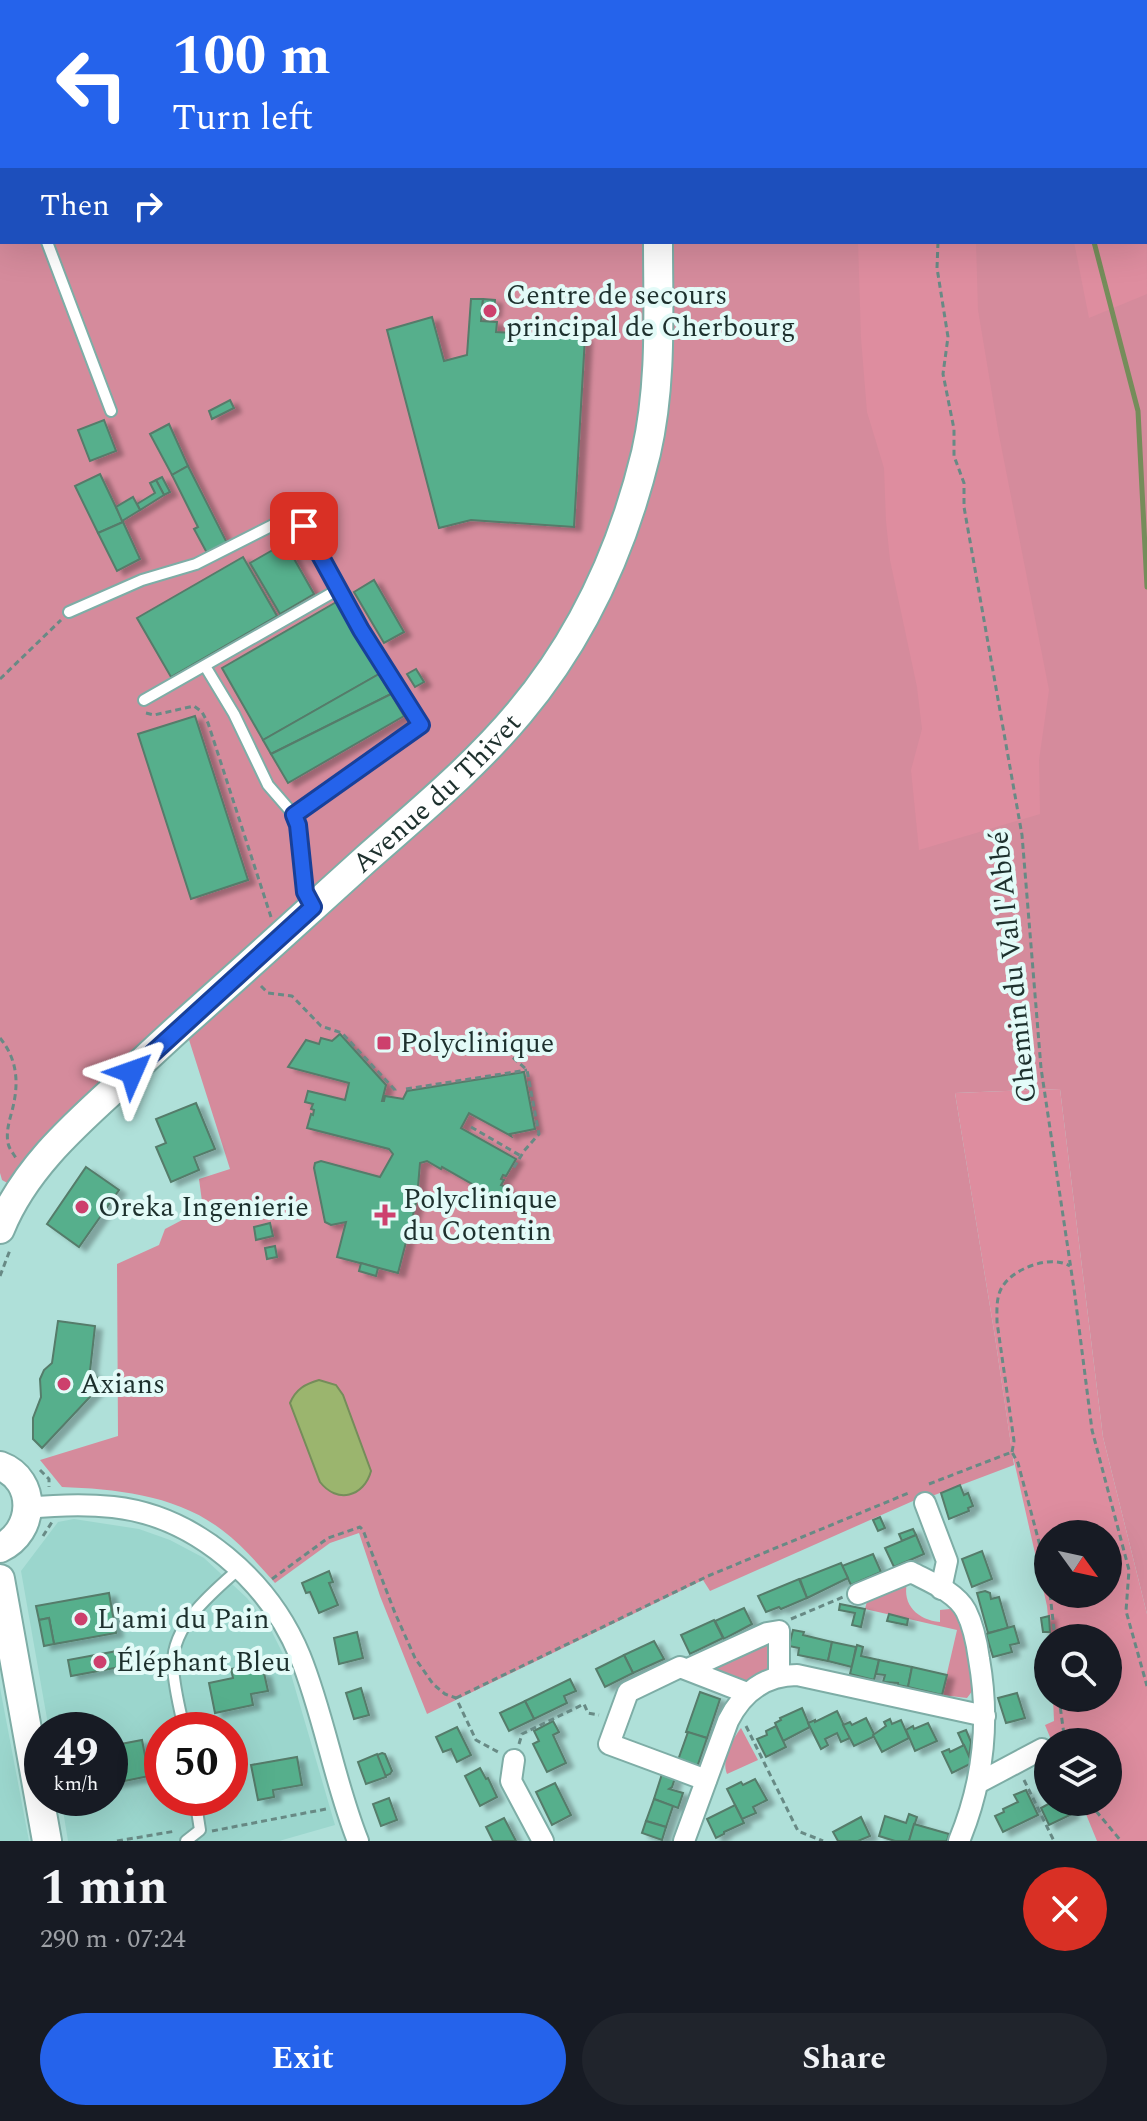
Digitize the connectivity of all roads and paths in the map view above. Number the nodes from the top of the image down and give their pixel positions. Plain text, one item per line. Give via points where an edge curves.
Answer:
1 (48, 244) edge
2 (658, 244) edge
3 (938, 244) edge
4 (111, 411) dead end
5 (339, 589) junction
6 (69, 612) joint
7 (205, 666) junction
8 (0, 679) edge
9 (144, 700) joint
10 (294, 815) junction
11 (313, 907) junction
12 (278, 939) junction
13 (256, 980) dead end
14 (483, 1031) dead end
15 (0, 1038) edge
16 (527, 1070) junction
17 (406, 1089) dead end
18 (394, 1093) dead end
19 (471, 1127) dead end
20 (521, 1156) junction
21 (511, 1168) dead end
22 (31, 1174) junction
23 (0, 1229) edge
24 (1071, 1268) junction
25 (1012, 1452) junction
26 (0, 1466) edge
27 (33, 1466) dead end
28 (924, 1492) junction
29 (40, 1507) junction
30 (1034, 1523) edge
31 (42, 1537) dead end
32 (0, 1548) edge
33 (239, 1569) junction
34 (0, 1579) edge
35 (258, 1588) junction
36 (941, 1589) junction
37 (858, 1594) joint
38 (779, 1631) junction
39 (688, 1669) junction
40 (779, 1675) junction
41 (1147, 1686) edge
42 (456, 1698) junction
43 (741, 1699) junction
44 (181, 1712) edge
45 (985, 1716) junction
46 (618, 1719) junction
47 (1034, 1753) edge
48 (514, 1760) junction
49 (1015, 1763) junction
50 (706, 1780) junction
51 (978, 1783) junction
52 (344, 1806) junction
53 (198, 1816) edge
54 (1100, 1816) edge
55 (200, 1830) junction
56 (47, 1841) edge
57 (117, 1841) edge
58 (186, 1841) edge
59 (358, 1841) edge
60 (543, 1841) edge
61 (684, 1841) edge
62 (823, 1841) edge
63 (959, 1841) edge
64 (1054, 1841) edge
65 (1121, 1841) edge

1 - 4 lane
2 - 11 main road, Avenue du Thivet via 658,375 646,450 621,537 587,611 519,713 467,768
3 - 24 path, Chemin du Val l'Abbé via 948,337 943,374 1022,835 1041,1068
5 - 6 lane via 304,526 291,521
5 - 7 lane
5 - 10 lane via 421,725
6 - 8 path
7 - 9 lane
7 - 10 lane via 268,785
9 - 12 path via 140,705 146,714 194,706 202,712
10 - 11 lane via 305,892
11 - 12 main road, Avenue du Thivet
12 - 22 main road, Avenue du Thivet via 61,1138
13 - 18 path via 268,993 292,996 321,1026 342,1033
14 - 16 path
15 - 22 path via 15,1066 17,1083 8,1147
16 - 17 path
16 - 20 path via 539,1134
19 - 20 path
20 - 21 path
22 - 23 main road, Avenue du Thivet
24 - 25 path via 1052,1263 1022,1268 1001,1289 997,1322
24 - 41 path, Chemin du Val l'Abbé via 1092,1430 1129,1570 1126,1611
25 - 28 path
25 - 30 path
26 - 29 main road via 19,1479
27 - 29 path via 49,1479
28 - 36 street via 947,1561
28 - 42 path via 685,1586
29 - 31 path via 52,1523
29 - 32 main road
29 - 33 street via 106,1506 140,1512 202,1538
33 - 35 street
33 - 44 lane via 206,1599 174,1650
34 - 56 main road
35 - 42 path via 328,1538 360,1527 415,1658 433,1684
35 - 52 street via 283,1620 300,1657
36 - 37 street via 911,1572
36 - 45 street via 966,1611 977,1646
37 - 38 path via 792,1618
38 - 39 street
38 - 40 street
39 - 43 street
39 - 46 street via 680,1667 628,1692
40 - 43 street
40 - 45 street
42 - 48 path via 476,1740
43 - 50 street
43 - 62 path via 798,1831
45 - 51 street
46 - 48 path via 588,1713 584,1704 522,1734
46 - 50 street via 609,1744
47 - 49 street
48 - 60 street via 511,1781
49 - 51 street
49 - 64 path
50 - 61 street
51 - 63 street
52 - 55 path
52 - 59 street
53 - 55 lane
54 - 65 path
55 - 57 path
55 - 58 lane

